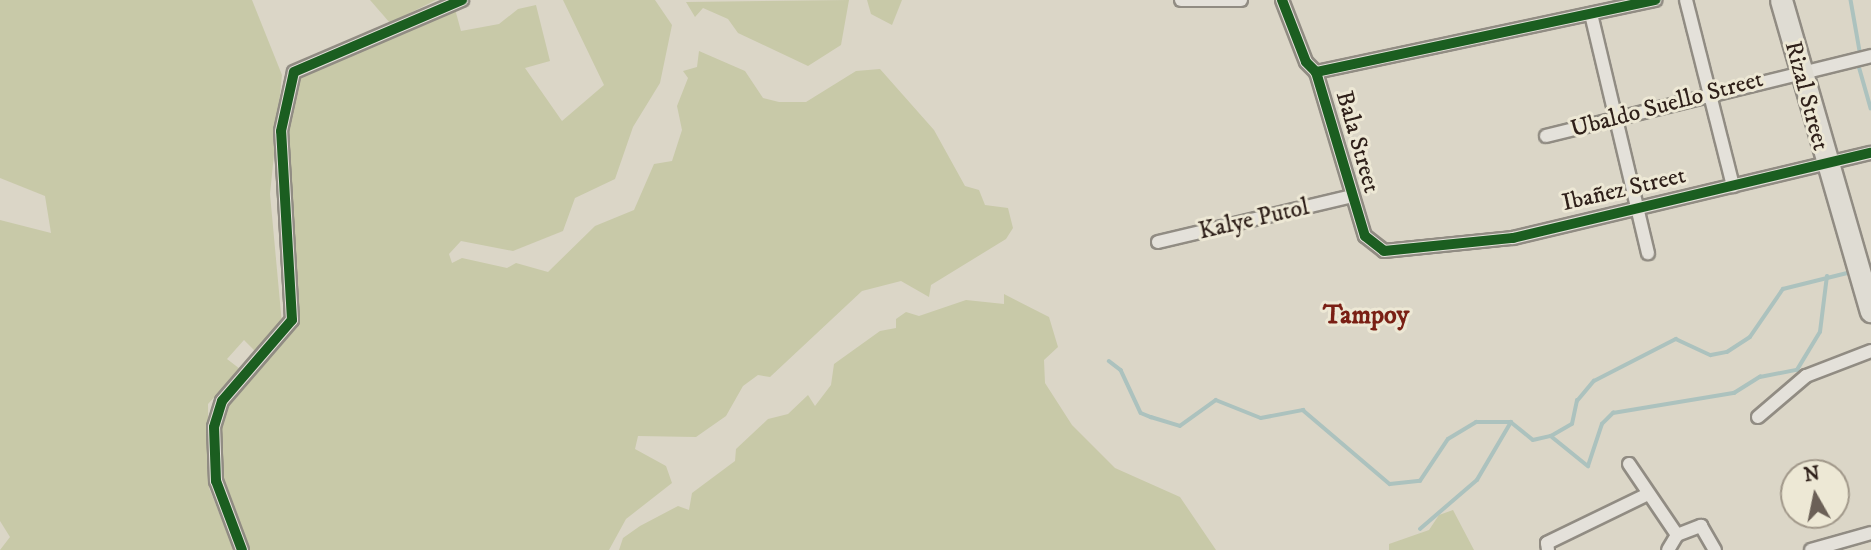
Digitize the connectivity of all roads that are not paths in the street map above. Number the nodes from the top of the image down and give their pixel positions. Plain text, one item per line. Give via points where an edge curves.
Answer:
1 (462, 0) edge
2 (1181, 0) edge
3 (1241, 0) edge
4 (1282, 0) edge
5 (1655, 0) edge
6 (1686, 0) edge
7 (1781, 0) edge
8 (1591, 14) junction
9 (1871, 56) edge
10 (1799, 71) junction
11 (1316, 72) junction
12 (1711, 92) junction
13 (1618, 118) junction
14 (1546, 136) dead end
15 (1871, 153) edge
16 (1824, 163) junction
17 (1734, 186) junction
18 (1349, 197) junction
19 (1639, 209) junction
20 (1158, 242) dead end
21 (1384, 251) joint
22 (1648, 253) dead end
23 (1871, 311) edge
24 (1871, 351) edge
25 (1758, 417) dead end
26 (1629, 464) dead end
27 (1648, 494) junction
28 (1871, 533) edge
29 (1677, 536) junction
30 (242, 550) edge
31 (1548, 550) edge
32 (1668, 550) edge
33 (1715, 550) edge
34 (1811, 550) edge

1 - 30 street via 294,72 281,131 292,320 222,401 214,427 216,481
2 - 3 street
4 - 11 street, Bala Street via 1306,62
5 - 8 street
6 - 12 street
7 - 10 main road, Rizal Street
8 - 11 street
8 - 13 street
9 - 10 street, Ubaldo Suello Street
10 - 12 street, Ubaldo Suello Street
10 - 16 main road, Rizal Street
11 - 18 street, Bala Street
12 - 13 street, Ubaldo Suello Street
12 - 17 street
13 - 14 street, Ubaldo Suello Street
13 - 19 street
15 - 16 street, Ibañez Street
16 - 17 street, Ibañez Street
16 - 23 main road, Rizal Street
17 - 19 street, Ibañez Street
18 - 20 street, Kalye Putol
18 - 21 street, Bala Street via 1365,236
19 - 21 street, Ibañez Street via 1513,238
19 - 22 street
24 - 25 street via 1806,376
26 - 27 street
27 - 29 street
27 - 31 street via 1547,542
28 - 34 street
29 - 32 street
29 - 33 street via 1701,526

